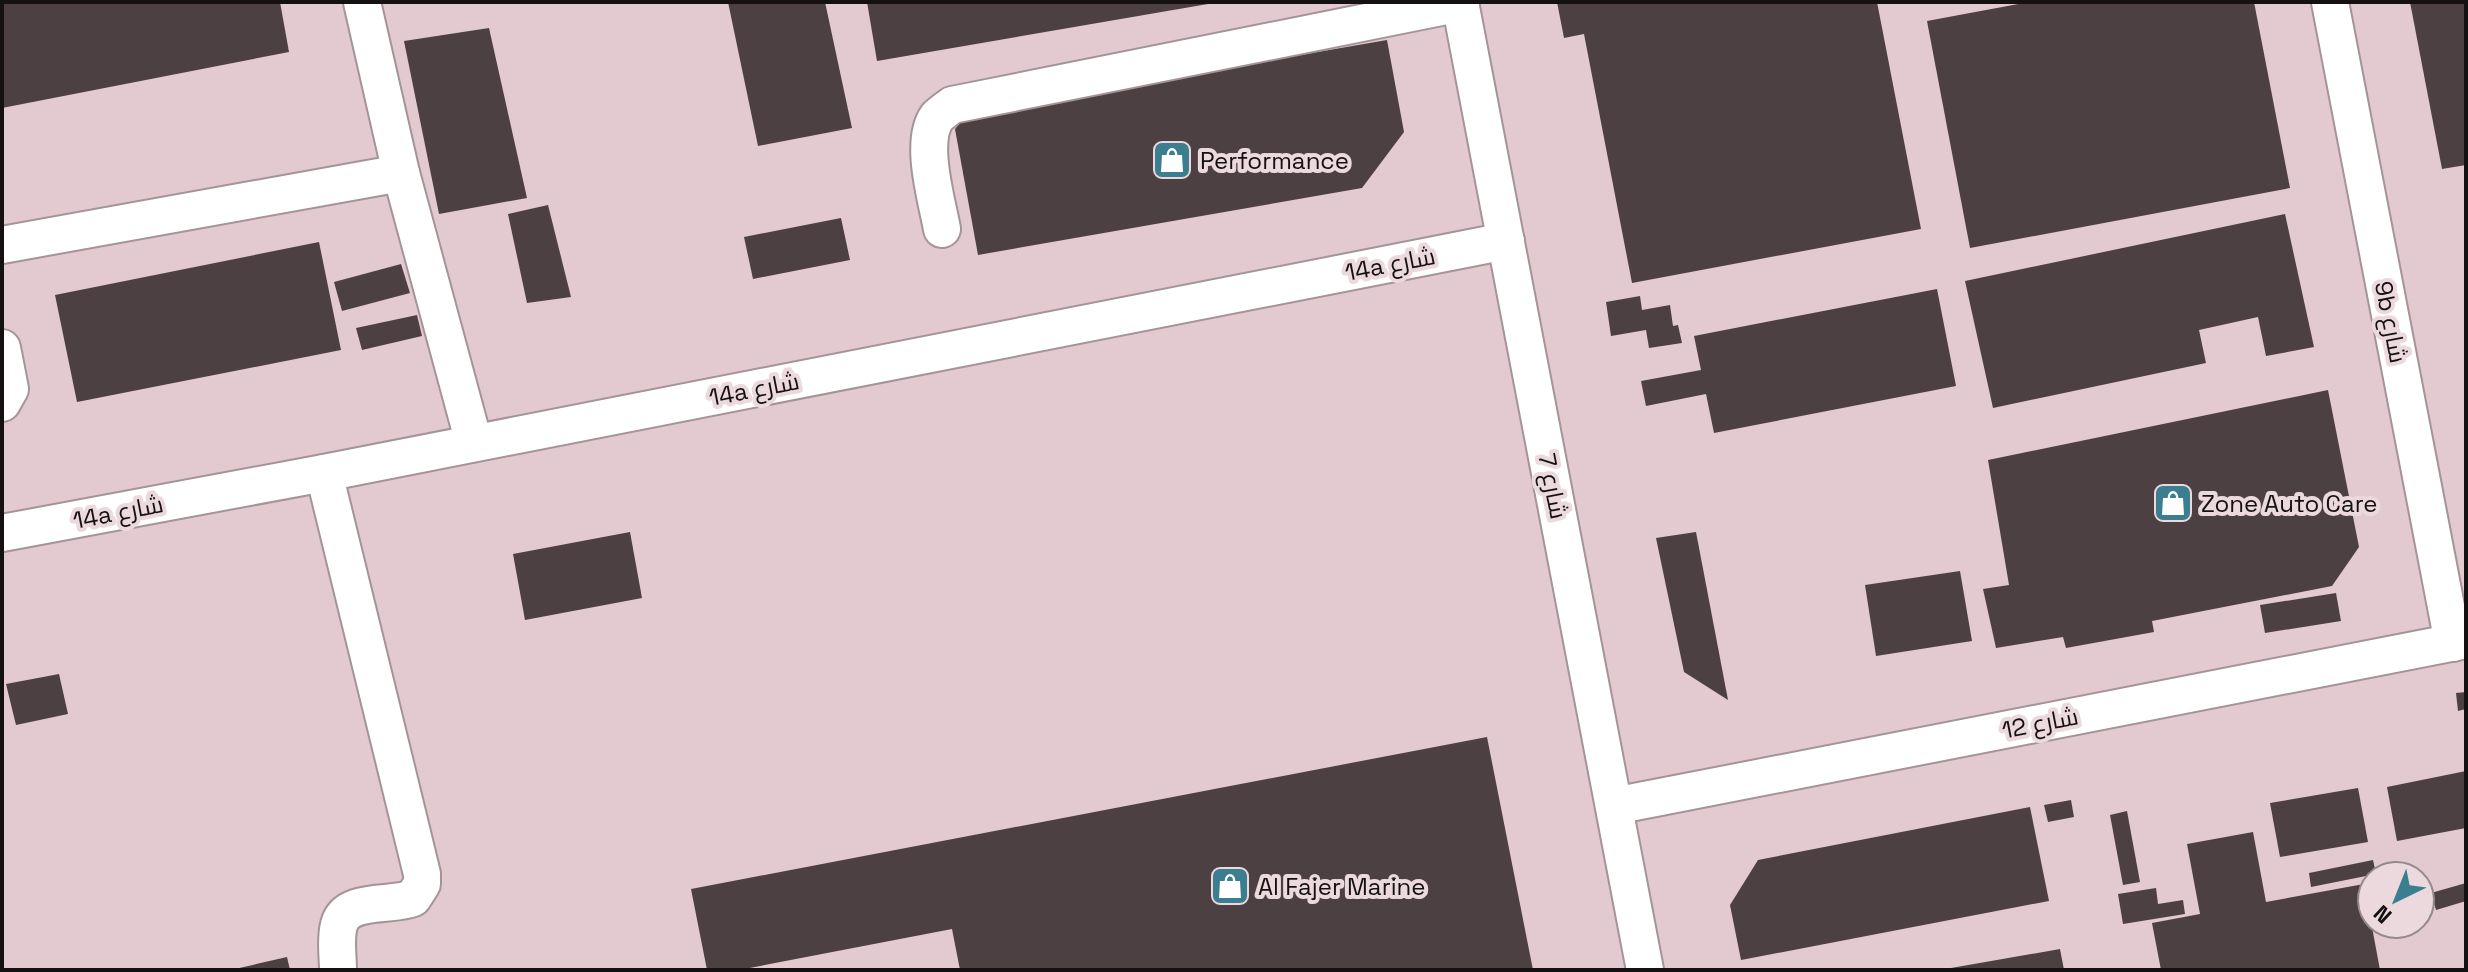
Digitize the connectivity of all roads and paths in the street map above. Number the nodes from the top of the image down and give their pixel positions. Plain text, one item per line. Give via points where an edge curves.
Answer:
1 (362, 2) edge
2 (1460, 2) edge
3 (2330, 2) edge
4 (401, 173) junction
5 (942, 229) dead end
6 (1506, 241) junction
7 (2, 245) edge
8 (3, 356) edge
9 (2, 403) edge
10 (474, 443) junction
11 (324, 473) junction
12 (2, 533) edge
13 (2459, 641) edge
14 (1614, 806) junction
15 (338, 970) edge
16 (1645, 970) edge

1 - 4 lane
2 - 5 lane via 952,105 930,134
2 - 6 lane, شارع 7
3 - 13 lane, 9b شارع
4 - 7 lane
4 - 10 lane
6 - 10 lane, 14a شارع
6 - 14 lane, شارع 7
8 - 9 lane via 10,389
10 - 11 lane, 14a شارع
11 - 12 lane, 14a شارع
11 - 15 lane via 422,874 413,898 357,907 344,915 338,930
13 - 14 lane, شارع 12
14 - 16 lane, شارع 7

